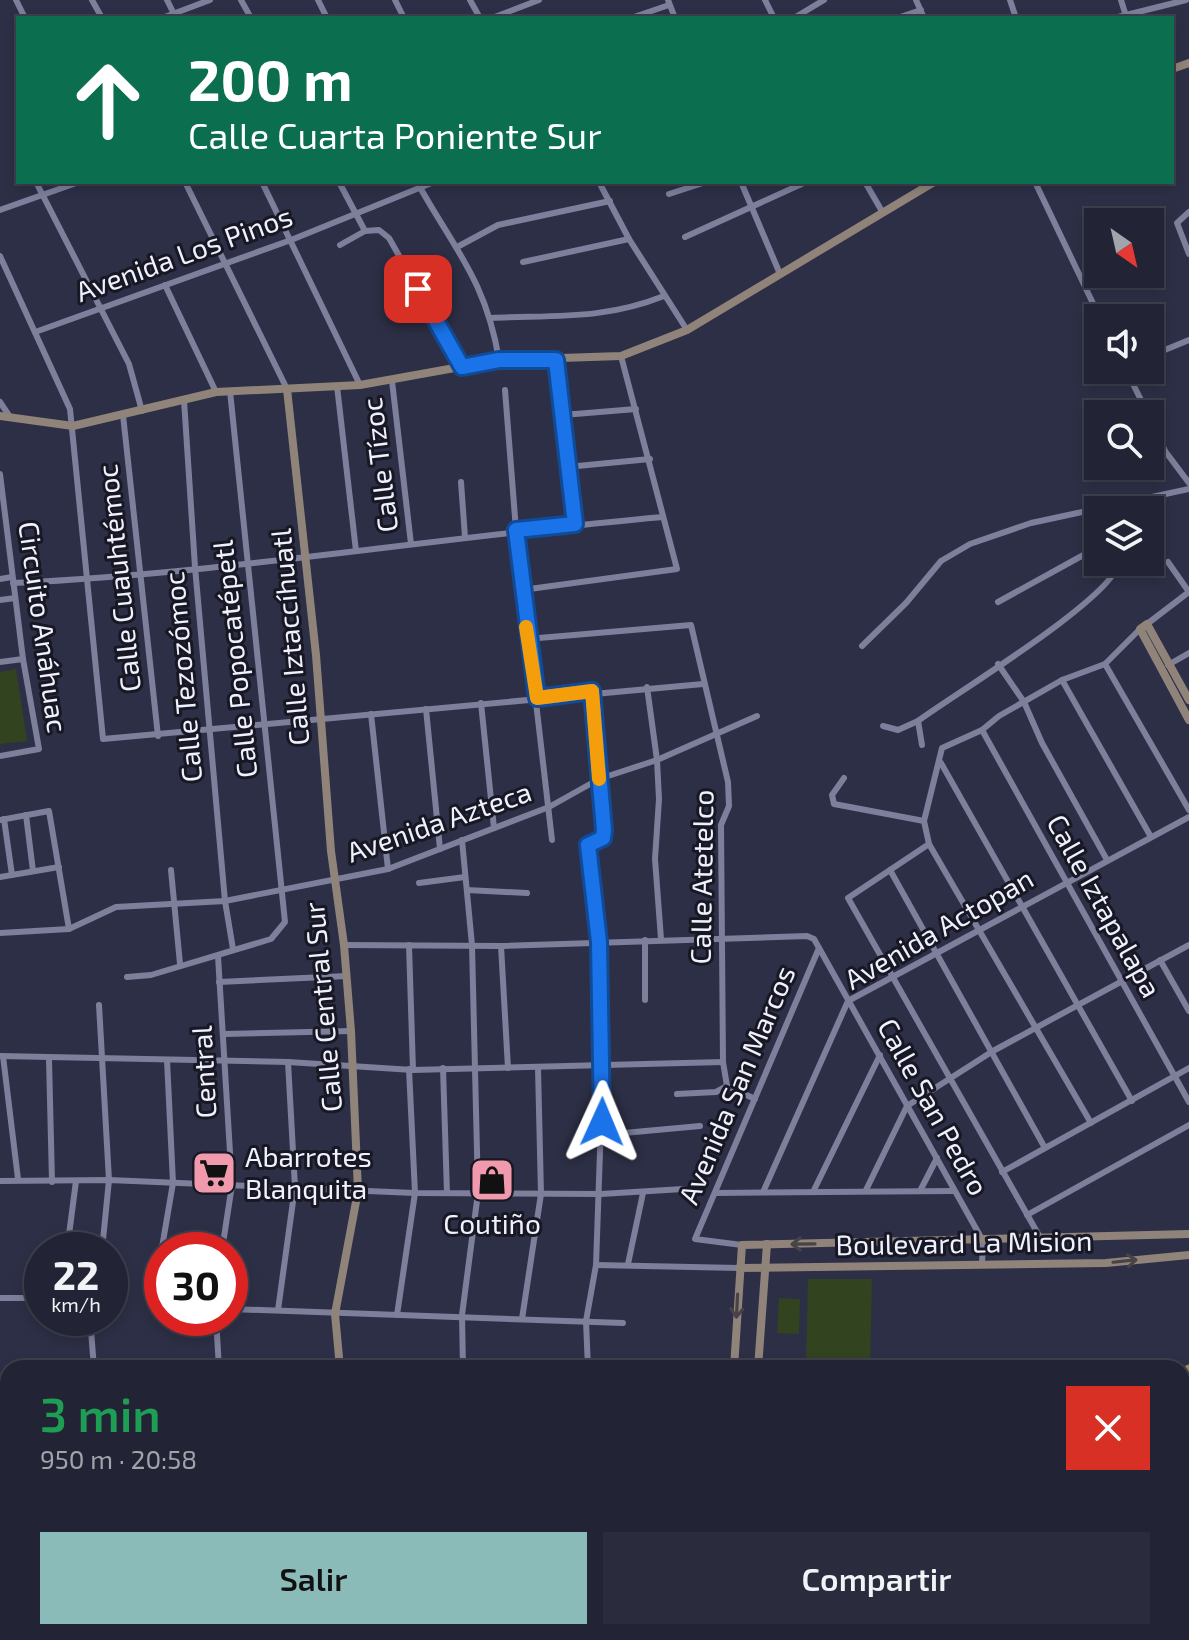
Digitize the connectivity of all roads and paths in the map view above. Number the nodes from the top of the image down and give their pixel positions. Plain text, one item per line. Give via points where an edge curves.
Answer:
1 (167, 0) edge
2 (210, 0) edge
3 (539, 0) edge
4 (824, 0) edge
5 (916, 0) edge
6 (1121, 0) edge
7 (1186, 0) edge
8 (668, 2) edge
9 (509, 10) junction
10 (921, 10) junction
11 (174, 16) edge
12 (496, 16) edge
13 (512, 16) edge
14 (636, 16) edge
15 (797, 16) edge
16 (903, 16) edge
17 (923, 16) edge
18 (1126, 16) edge
19 (37, 184) edge
20 (73, 184) edge
21 (186, 184) edge
22 (263, 184) edge
23 (340, 184) edge
24 (600, 184) edge
25 (700, 184) edge
26 (742, 184) edge
27 (802, 184) edge
28 (866, 184) edge
29 (931, 184) edge
30 (1036, 184) edge
31 (419, 185) edge
32 (669, 194) dead end
33 (42, 195) junction
34 (610, 201) junction
35 (752, 208) junction
36 (0, 210) edge
37 (1189, 212) edge
38 (883, 213) junction
39 (356, 214) junction
40 (365, 231) junction
41 (685, 237) dead end
42 (629, 239) junction
43 (291, 240) junction
44 (340, 245) dead end
45 (459, 246) junction
46 (1189, 254) edge
47 (0, 256) edge
48 (226, 262) junction
49 (523, 262) dead end
50 (780, 274) junction
51 (165, 285) junction
52 (664, 296) junction
53 (1093, 304) edge
54 (100, 306) junction
55 (491, 318) junction
56 (687, 330) junction
57 (38, 331) junction
58 (1189, 340) edge
59 (1164, 350) edge
60 (621, 356) junction
61 (499, 360) junction
62 (556, 360) junction
63 (462, 367) junction
64 (392, 381) junction
65 (360, 385) junction
66 (337, 386) junction
67 (287, 389) junction
68 (505, 390) dead end
69 (230, 391) junction
70 (216, 392) junction
71 (184, 400) junction
72 (0, 402) edge
73 (636, 409) junction
74 (142, 411) junction
75 (123, 415) junction
76 (563, 415) junction
77 (0, 416) edge
78 (12, 419) junction
79 (73, 426) junction
80 (1164, 449) edge
81 (650, 459) junction
82 (567, 467) junction
83 (0, 474) edge
84 (461, 482) dead end
85 (1189, 486) edge
86 (663, 517) junction
87 (3, 519) edge
88 (575, 524) junction
89 (516, 530) junction
90 (465, 537) junction
91 (411, 544) junction
92 (356, 551) junction
93 (1084, 555) edge
94 (305, 558) junction
95 (246, 562) junction
96 (1168, 562) dead end
97 (195, 567) junction
98 (142, 574) junction
99 (1114, 576) edge
100 (0, 579) edge
101 (87, 579) junction
102 (13, 580) junction
103 (522, 590) junction
104 (1189, 592) edge
105 (15, 598) junction
106 (0, 600) edge
107 (998, 602) dead end
108 (1144, 627) junction
109 (527, 639) junction
110 (862, 646) dead end
111 (1189, 653) edge
112 (23, 659) junction
113 (0, 662) edge
114 (998, 664) junction
115 (1105, 664) junction
116 (1166, 666) junction
117 (1062, 680) junction
118 (703, 684) junction
119 (647, 687) junction
120 (592, 691) junction
121 (537, 698) junction
122 (1189, 700) edge
123 (1024, 702) junction
124 (481, 703) junction
125 (1186, 708) edge
126 (426, 709) junction
127 (371, 714) junction
128 (757, 716) dead end
129 (320, 719) junction
130 (1189, 720) edge
131 (918, 721) junction
132 (265, 725) junction
133 (883, 726) dead end
134 (982, 730) junction
135 (211, 731) junction
136 (716, 735) junction
137 (158, 736) junction
138 (922, 745) dead end
139 (0, 756) edge
140 (657, 760) junction
141 (940, 762) junction
142 (844, 778) dead end
143 (599, 779) junction
144 (549, 807) junction
145 (1189, 810) edge
146 (26, 815) junction
147 (1189, 817) edge
148 (2, 820) edge
149 (924, 821) junction
150 (494, 828) junction
151 (1151, 837) junction
152 (462, 840) junction
153 (552, 840) dead end
154 (929, 844) junction
155 (440, 849) junction
156 (1107, 860) junction
157 (59, 867) junction
158 (388, 869) junction
159 (171, 870) dead end
160 (890, 870) junction
161 (33, 871) junction
162 (12, 875) junction
163 (0, 877) edge
164 (465, 877) junction
165 (335, 881) junction
166 (419, 883) dead end
167 (1064, 883) junction
168 (280, 889) junction
169 (467, 890) junction
170 (527, 893) dead end
171 (225, 901) junction
172 (175, 904) junction
173 (1023, 906) junction
174 (69, 929) junction
175 (980, 929) junction
176 (0, 933) edge
177 (661, 939) junction
178 (645, 940) junction
179 (721, 940) junction
180 (599, 942) junction
181 (344, 945) junction
182 (409, 945) junction
183 (472, 945) junction
184 (1189, 945) edge
185 (501, 946) junction
186 (819, 948) junction
187 (233, 949) junction
188 (936, 954) junction
189 (218, 956) junction
190 (1160, 960) junction
191 (180, 964) junction
192 (347, 976) junction
193 (895, 976) junction
194 (127, 977) dead end
195 (1121, 981) junction
196 (219, 982) junction
197 (645, 1000) dead end
198 (848, 1001) junction
199 (1078, 1003) junction
200 (99, 1005) dead end
201 (1189, 1011) edge
202 (1034, 1028) junction
203 (351, 1031) junction
204 (225, 1034) junction
205 (993, 1051) junction
206 (880, 1055) junction
207 (2, 1056) edge
208 (49, 1059) junction
209 (104, 1060) junction
210 (167, 1060) junction
211 (227, 1062) junction
212 (288, 1062) junction
213 (723, 1062) junction
214 (353, 1067) junction
215 (603, 1067) junction
216 (443, 1068) junction
217 (473, 1068) junction
218 (508, 1068) junction
219 (538, 1068) junction
220 (1189, 1068) edge
221 (411, 1070) junction
222 (1174, 1076) junction
223 (950, 1078) junction
224 (727, 1086) junction
225 (677, 1094) dead end
226 (755, 1099) junction
227 (1132, 1101) junction
228 (1189, 1102) edge
229 (907, 1106) junction
230 (1091, 1123) junction
231 (1189, 1125) edge
232 (700, 1126) dead end
233 (602, 1135) junction
234 (1045, 1148) junction
235 (937, 1158) junction
236 (1002, 1172) junction
237 (18, 1179) junction
238 (109, 1180) junction
239 (0, 1181) edge
240 (76, 1181) junction
241 (52, 1182) junction
242 (173, 1183) junction
243 (232, 1185) junction
244 (295, 1187) junction
245 (683, 1189) dead end
246 (921, 1189) junction
247 (764, 1190) junction
248 (814, 1190) junction
249 (866, 1190) junction
250 (358, 1191) junction
251 (954, 1191) junction
252 (415, 1193) junction
253 (447, 1193) junction
254 (478, 1193) junction
255 (643, 1193) junction
256 (716, 1193) junction
257 (541, 1194) junction
258 (601, 1194) junction
259 (1027, 1215) junction
260 (69, 1232) edge
261 (104, 1232) edge
262 (165, 1232) edge
263 (225, 1232) edge
264 (1189, 1234) edge
265 (1041, 1239) junction
266 (983, 1241) junction
267 (767, 1244) junction
268 (742, 1245) junction
269 (1189, 1255) edge
270 (628, 1264) junction
271 (982, 1264) junction
272 (596, 1265) junction
273 (739, 1268) junction
274 (764, 1268) junction
275 (0, 1298) edge
276 (24, 1298) edge
277 (248, 1309) edge
278 (278, 1310) junction
279 (335, 1314) junction
280 (397, 1315) junction
281 (462, 1315) junction
282 (522, 1319) junction
283 (586, 1321) junction
284 (623, 1323) dead end
285 (91, 1336) edge
286 (217, 1336) edge
287 (93, 1360) edge
288 (219, 1360) edge
289 (339, 1360) edge
290 (463, 1360) edge
291 (588, 1360) edge
292 (734, 1360) edge
293 (758, 1360) edge

1 - 11 street
2 - 11 street
3 - 9 street
4 - 15 street
5 - 10 street
6 - 18 street
7 - 18 street
8 - 14 street
9 - 12 street
9 - 13 street
10 - 16 street
10 - 17 street
19 - 33 street
20 - 33 street
21 - 48 street
22 - 43 street
23 - 39 street
24 - 34 street
25 - 32 street
26 - 35 street
27 - 35 street
28 - 38 street
29 - 38 street
30 - 53 street
31 - 39 street, Avenida Los Pinos
31 - 45 street
33 - 36 street
33 - 54 street
34 - 42 street
34 - 45 street via 498,225
35 - 41 street
35 - 50 street
37 - 46 street via 1177,223
38 - 50 street
39 - 40 street
39 - 43 street, Avenida Los Pinos
40 - 44 street
40 - 63 street via 379,230 389,238
42 - 49 street
42 - 52 street
43 - 48 street, Avenida Los Pinos
43 - 65 street
45 - 55 street
47 - 57 street
48 - 51 street, Avenida Los Pinos
48 - 67 street
50 - 56 street
51 - 54 street, Avenida Los Pinos
51 - 70 street
52 - 55 street via 602,315
52 - 56 street
54 - 57 street, Avenida Los Pinos
54 - 74 street via 133,375
55 - 61 street
56 - 60 street
57 - 79 street
58 - 59 street
60 - 62 street
60 - 73 street
61 - 62 street
61 - 63 street
62 - 76 street
63 - 64 street
64 - 65 street
64 - 91 street, Calle Tízoc
65 - 66 street
66 - 67 street
66 - 92 street
67 - 69 street
67 - 94 street, Calle Iztaccíhuatl
68 - 89 street
69 - 70 street
69 - 95 street, Calle Popocatépetl
70 - 71 street
71 - 74 street
71 - 97 street, Calle Tezozómoc
72 - 78 street
73 - 76 street
73 - 81 street
74 - 75 street
75 - 79 street
75 - 98 street, Calle Cuauhtémoc
76 - 82 street
77 - 78 street
78 - 79 street
79 - 101 street
80 - 85 street
81 - 82 street
81 - 86 street
82 - 88 street
83 - 87 street, Circuito Anáhuac
84 - 90 street
85 - 110 street via 1031,523 970,544 941,561
86 - 88 street
86 - 103 street via 677,569
87 - 102 street, Circuito Anáhuac
88 - 89 street
89 - 90 street
89 - 103 street
90 - 91 street
91 - 92 street
92 - 94 street
93 - 107 street
94 - 95 street
94 - 129 street, Calle Iztaccíhuatl
95 - 97 street
95 - 132 street, Calle Popocatépetl
96 - 104 street
97 - 98 street
97 - 135 street, Calle Tezozómoc
98 - 101 street
98 - 137 street, Calle Cuauhtémoc
99 - 114 street via 1050,631
100 - 102 street
101 - 102 street
101 - 137 street via 103,739
102 - 105 street, Circuito Anáhuac
103 - 109 street
104 - 108 street
105 - 106 street
105 - 112 street, Circuito Anáhuac
108 - 115 street
108 - 116 street
109 - 118 street, Calle Atetelco via 691,625
109 - 121 street
111 - 116 street
112 - 113 street
112 - 139 street, Circuito Anáhuac via 39,749
114 - 123 street
114 - 131 street
115 - 117 street
115 - 145 street
116 - 122 street
116 - 125 street
117 - 123 street
117 - 151 street
118 - 119 street
118 - 136 street, Calle Atetelco
119 - 120 street
119 - 140 street
120 - 121 street
120 - 143 street
121 - 124 street
121 - 144 street
123 - 134 street
123 - 156 street
124 - 126 street
124 - 150 street
125 - 130 street
126 - 127 street
126 - 155 street
127 - 129 street
127 - 158 street
128 - 136 street, Avenida Azteca
129 - 132 street
129 - 165 street, Calle Iztaccíhuatl
131 - 133 street via 898,730
131 - 138 street
132 - 135 street
132 - 168 street, Calle Popocatépetl
134 - 141 street via 942,748
134 - 167 street, Calle Iztapalapa
135 - 137 street
135 - 171 street, Calle Tezozómoc
136 - 140 street, Avenida Azteca
136 - 179 street, Calle Atetelco via 729,806 721,825
140 - 143 street, Avenida Azteca
140 - 177 street via 655,859
141 - 149 street
141 - 173 street
142 - 149 street via 832,795 834,804
143 - 144 street, Avenida Azteca
143 - 180 street via 603,838 588,845
144 - 150 street, Avenida Azteca
144 - 153 street
146 - 148 street
146 - 157 street via 49,811
146 - 161 street
147 - 151 street, Avenida Actopan
148 - 162 street
149 - 154 street
150 - 152 street, Avenida Azteca
151 - 156 street, Avenida Actopan
152 - 155 street, Avenida Azteca
152 - 164 street
154 - 160 street
154 - 175 street
155 - 158 street, Avenida Azteca
156 - 167 street, Avenida Actopan
157 - 161 street
157 - 174 street
158 - 165 street, Avenida Azteca
159 - 172 street
160 - 188 street
160 - 193 street via 848,898
161 - 162 street
162 - 163 street
164 - 166 street
164 - 169 street
165 - 168 street, Avenida Azteca
165 - 181 street, Calle Central Sur
167 - 173 street, Avenida Actopan
167 - 195 street, Calle Iztapalapa
168 - 171 street, Avenida Azteca
168 - 187 street, Calle Popocatépetl via 285,922 271,939
169 - 170 street
169 - 183 street
171 - 172 street, Avenida Azteca
171 - 187 street, Calle Tezozómoc
172 - 174 street, Avenida Azteca via 116,907
172 - 191 street
173 - 175 street, Avenida Actopan
173 - 199 street
174 - 176 street
175 - 188 street, Avenida Actopan
175 - 202 street
177 - 178 street
177 - 179 street
178 - 180 street
178 - 197 street
179 - 186 street, Calle San Pedro via 807,936
179 - 213 street, Calle Atetelco
180 - 185 street
180 - 215 street
181 - 182 street
181 - 192 street, Calle Central Sur
182 - 183 street
182 - 221 street
183 - 185 street
183 - 217 street
184 - 190 street
185 - 218 street
186 - 198 street, Calle San Pedro
186 - 226 street, Avenida San Marcos
187 - 189 street
188 - 193 street, Avenida Actopan
188 - 205 street
189 - 191 street
189 - 196 street, Central
190 - 195 street
190 - 201 street
191 - 194 street via 137,979
192 - 196 street
192 - 203 street, Calle Central Sur
193 - 198 street, Avenida Actopan
193 - 223 street
195 - 199 street
195 - 222 street, Calle Iztapalapa
196 - 204 street, Central
198 - 206 street, Calle San Pedro
198 - 247 street, Avenida Actopan
199 - 202 street
199 - 227 street
200 - 209 street
202 - 205 street
202 - 230 street
203 - 204 street
203 - 214 street, Calle Central Sur
204 - 211 street, Central
205 - 223 street
205 - 234 street
206 - 229 street, Calle San Pedro
206 - 248 street
207 - 208 street
207 - 237 street
208 - 209 street
208 - 241 street
209 - 210 street
209 - 238 street
210 - 211 street
210 - 242 street
211 - 212 street
211 - 243 street, Central
212 - 214 street
212 - 244 street
213 - 215 street
213 - 224 street, Calle Atetelco
214 - 221 street
214 - 250 street, Calle Central Sur
215 - 219 street
215 - 233 street
216 - 217 street
216 - 221 street
216 - 253 street
217 - 218 street
217 - 254 street
218 - 219 street
219 - 257 street
220 - 222 street
221 - 252 street
222 - 227 street
222 - 228 street, Calle Iztapalapa
223 - 229 street
223 - 236 street
224 - 225 street via 716,1092
224 - 226 street
226 - 256 street, Avenida San Marcos
227 - 230 street
229 - 235 street, Calle San Pedro
229 - 249 street
230 - 234 street
231 - 259 street
232 - 233 street
233 - 258 street
234 - 236 street
235 - 246 street
235 - 251 street, Calle San Pedro
236 - 259 street
237 - 239 street
237 - 241 street
238 - 240 street
238 - 242 street
238 - 261 street
240 - 241 street
240 - 260 street
242 - 243 street
242 - 262 street
243 - 244 street
243 - 263 street, Central
244 - 250 street
244 - 278 street
245 - 255 street
246 - 249 street
246 - 251 street
247 - 248 street
247 - 256 street
248 - 249 street
250 - 252 street
250 - 279 street, Calle Central Sur
251 - 266 street, Calle San Pedro
252 - 253 street
252 - 280 street
253 - 254 street
254 - 257 street
254 - 281 street
255 - 258 street
255 - 270 street
256 - 268 street, Avenida San Marcos via 695,1239
257 - 258 street
257 - 282 street
258 - 272 street
259 - 265 street
264 - 265 street, Boulevard La Mision
265 - 266 street, Boulevard La Mision
266 -> 267 street, Boulevard La Mision
266 - 271 street
267 - 268 street, Boulevard La Mision
267 - 274 street
268 - 273 street
271 -> 269 street, Boulevard La Mision via 1106,1263
270 - 272 street
270 - 273 street
271 - 274 street, Boulevard La Mision
272 - 283 street
273 - 274 street, Boulevard La Mision
273 -> 292 street
274 - 293 street
275 - 276 street
277 - 278 street
278 - 279 street
279 - 280 street
279 - 289 street, Calle Central Sur
280 - 281 street
281 - 282 street
281 - 290 street
282 - 283 street
283 - 284 street
283 - 291 street
285 - 287 street
286 - 288 street

